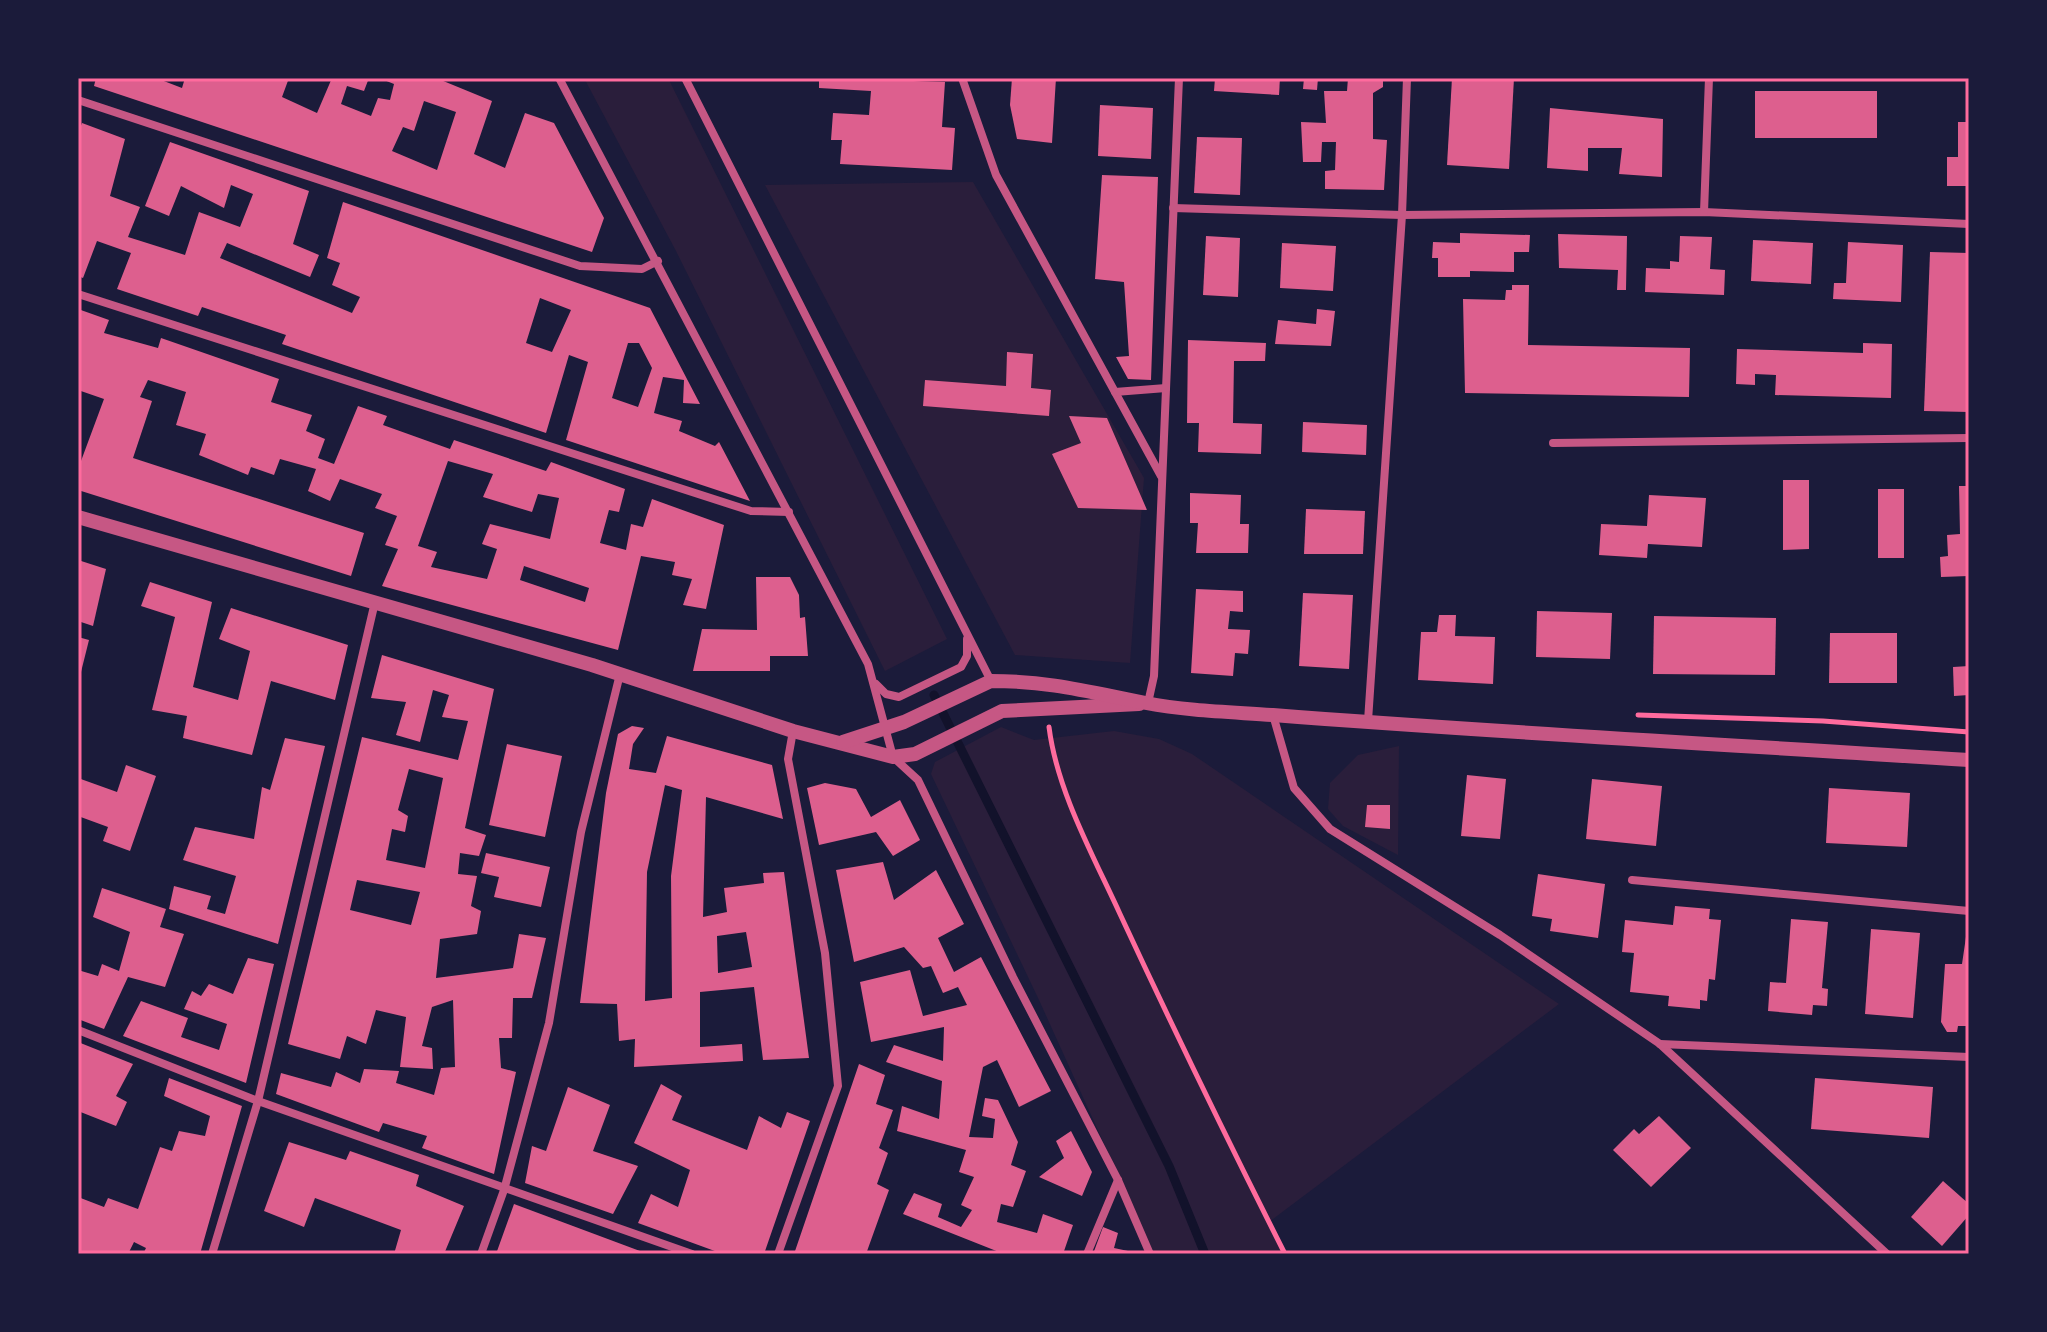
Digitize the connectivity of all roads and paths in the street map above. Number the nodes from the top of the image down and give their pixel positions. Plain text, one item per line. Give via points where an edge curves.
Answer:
1 (559, 78) edge
2 (685, 78) edge
3 (962, 78) edge
4 (1179, 78) edge
5 (1407, 78) edge
6 (1709, 78) edge
7 (78, 100) edge
8 (1173, 208) junction
9 (1704, 212) junction
10 (1402, 215) junction
11 (1969, 224) edge
12 (658, 261) junction
13 (78, 294) edge
14 (1166, 388) junction
15 (1115, 392) junction
16 (1969, 438) edge
17 (1553, 443) dead end
18 (1163, 479) junction
19 (789, 512) junction
20 (78, 517) edge
21 (375, 602) junction
22 (967, 634) junction
23 (620, 674) junction
24 (988, 682) junction
25 (874, 683) junction
26 (1148, 703) junction
27 (1047, 710) junction
28 (1273, 715) junction
29 (1368, 721) junction
30 (885, 728) junction
31 (793, 731) junction
32 (843, 742) junction
33 (893, 757) junction
34 (1969, 760) edge
35 (1632, 880) dead end
36 (1969, 911) edge
37 (78, 1030) edge
38 (1660, 1044) junction
39 (1969, 1057) edge
40 (258, 1101) junction
41 (1118, 1180) junction
42 (504, 1190) junction
43 (212, 1254) edge
44 (481, 1254) edge
45 (692, 1254) edge
46 (778, 1254) edge
47 (1087, 1254) edge
48 (1150, 1254) edge
49 (1285, 1254) edge
50 (1887, 1254) edge

1 - 12 street
2 - 22 street
3 - 15 street via 996,175
4 - 8 street
5 - 10 street
6 - 9 street
7 - 12 street via 580,266 642,269
8 - 10 street
8 - 14 street
9 - 10 street
9 - 11 street
10 - 29 street
12 - 19 street
13 - 19 street via 751,511
14 - 15 street
14 - 18 street
15 - 18 street
16 - 17 street
18 - 26 street via 1154,685
19 - 25 street
20 - 21 street
21 - 23 street
21 - 40 street
22 - 24 street
22 - 25 street via 961,667 899,697
23 - 31 street
23 - 42 street via 581,832 549,1023
24 - 26 street via 1090,688
24 - 30 street
25 - 30 street
26 - 27 street
26 - 28 street
27 - 33 street via 1002,711 915,754
27 - 49 path via 1053,754 1095,858 1183,1051
28 - 29 street
28 - 38 street via 1294,788 1330,829
29 - 34 street
30 - 32 street
30 - 33 street
31 - 32 street
31 - 46 street via 788,759 825,953 838,1086
32 - 33 street
33 - 41 street via 918,780
35 - 36 street
37 - 40 street
38 - 39 street
38 - 50 street
40 - 42 street
40 - 43 street
41 - 47 street
41 - 48 street
42 - 44 street
42 - 45 street

